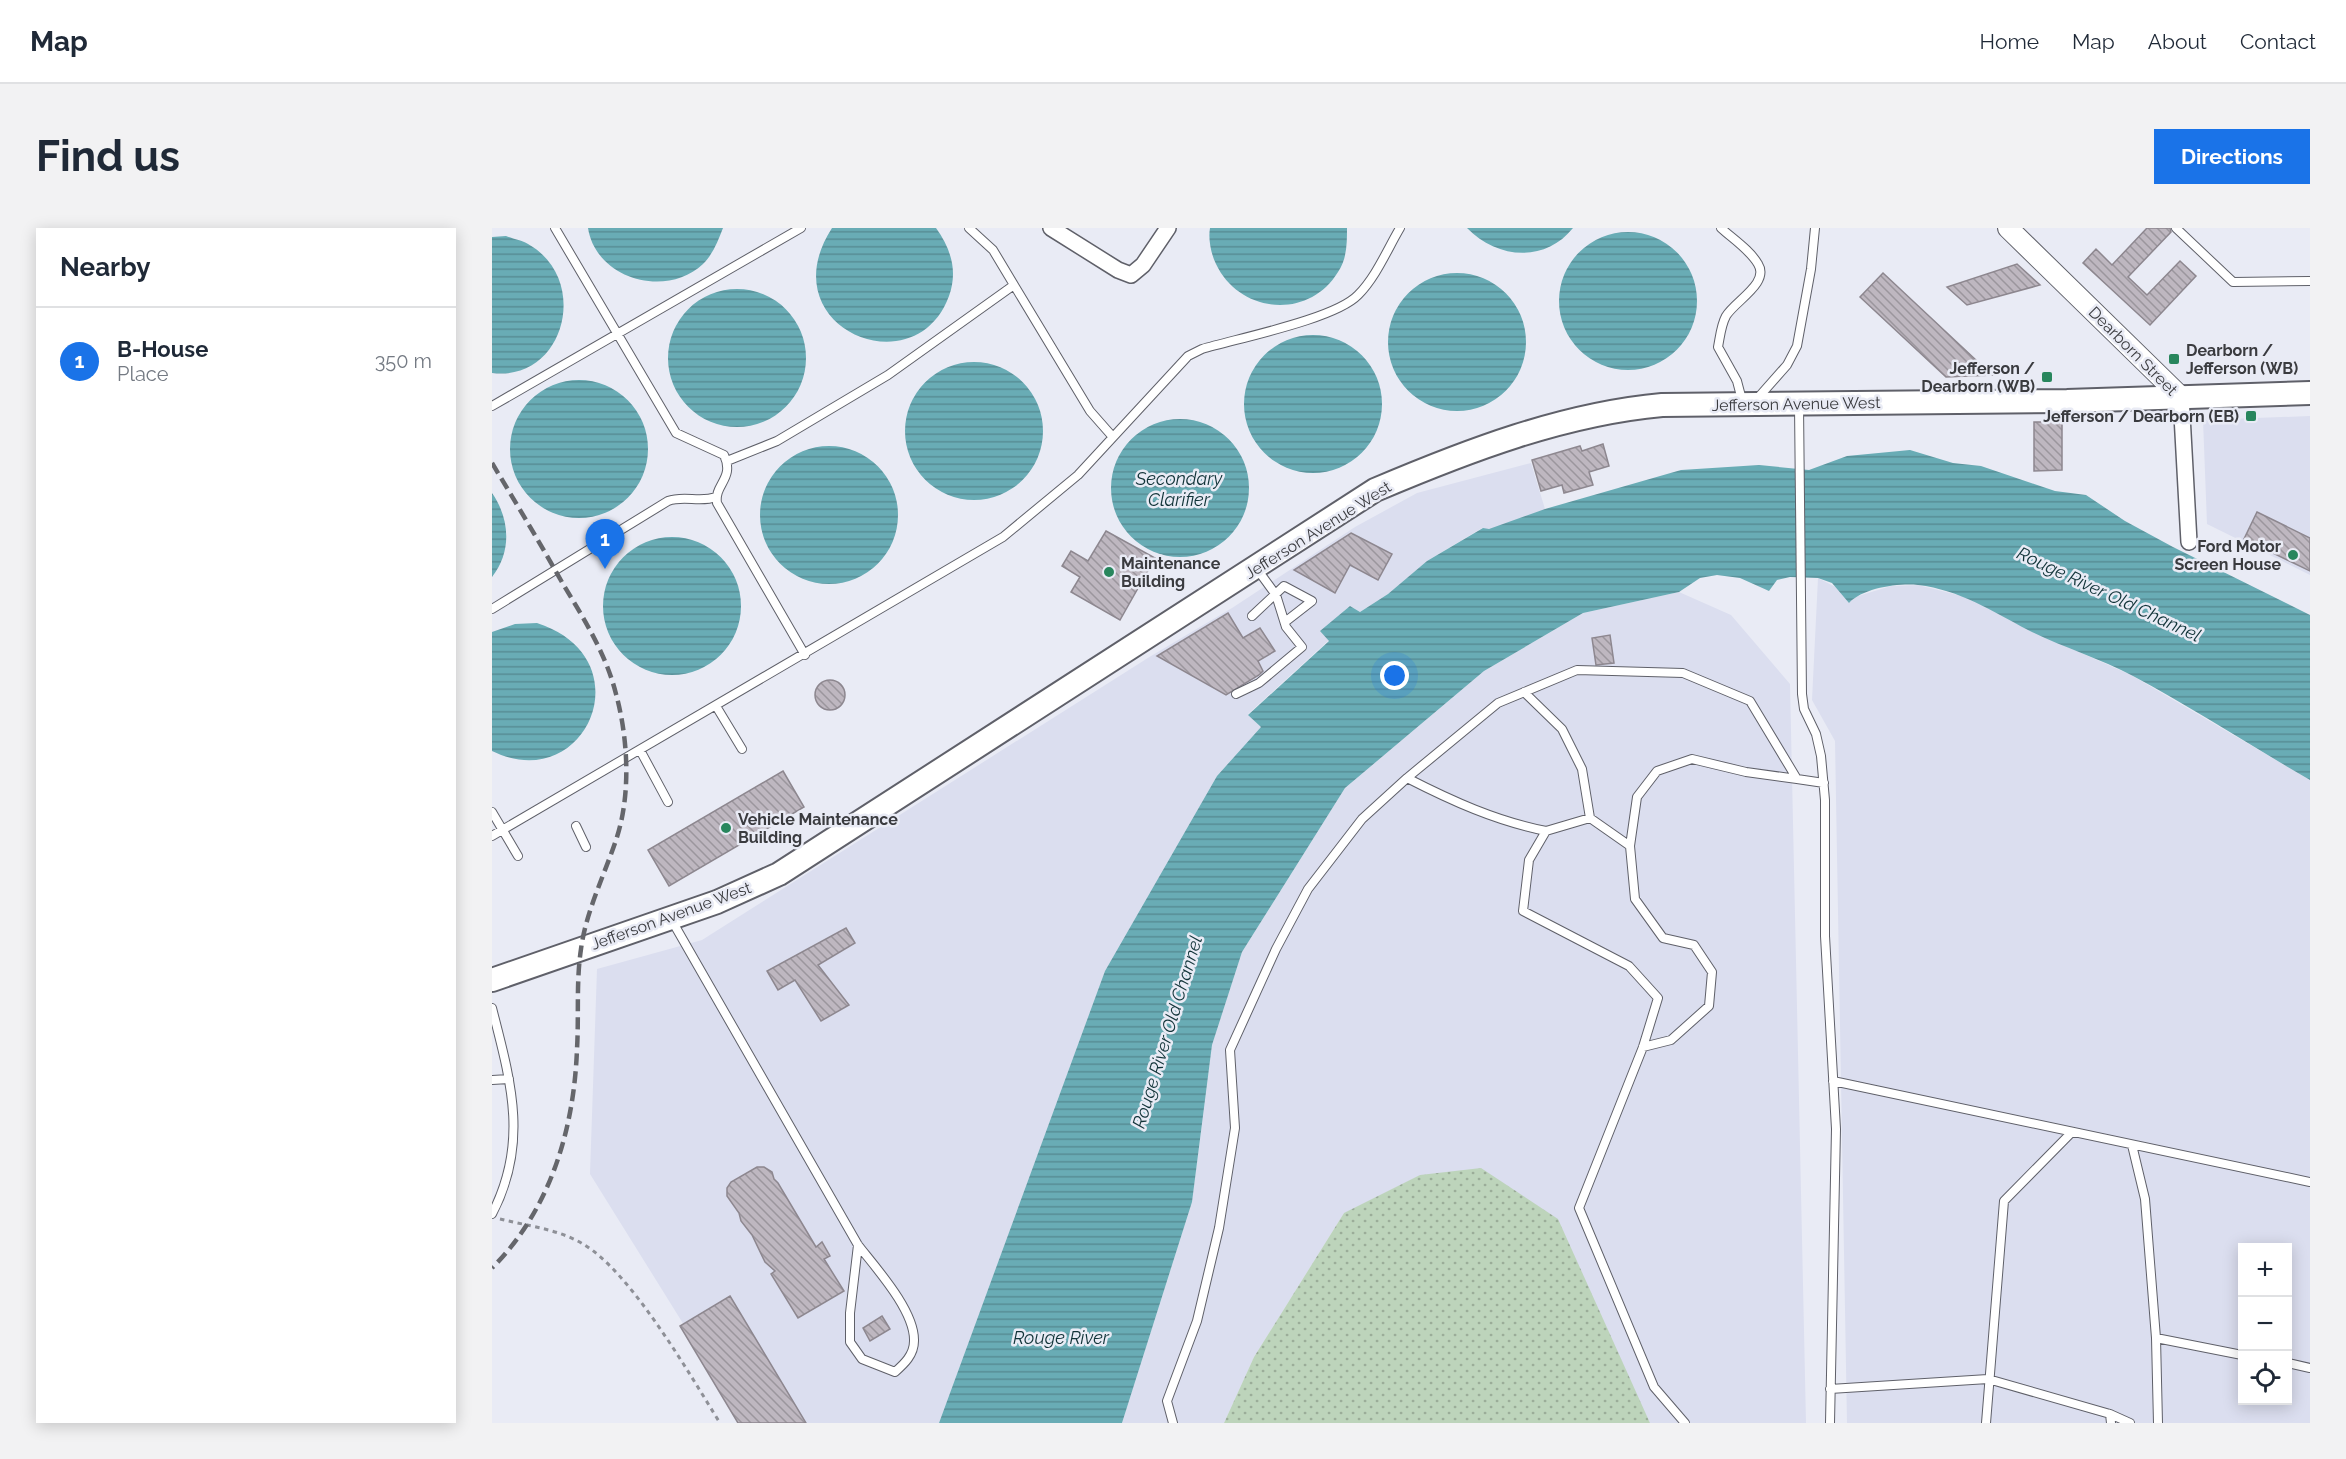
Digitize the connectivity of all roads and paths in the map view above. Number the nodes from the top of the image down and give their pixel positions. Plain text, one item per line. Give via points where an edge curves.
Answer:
1 (555, 228) edge
2 (801, 228) edge
3 (969, 228) edge
4 (1051, 228) edge
5 (1168, 228) edge
6 (1400, 228) edge
7 (1721, 228) edge
8 (1815, 228) edge
9 (2008, 228) edge
10 (2176, 228) edge
11 (2310, 280) edge
12 (1014, 285) junction
13 (617, 333) junction
14 (2310, 393) edge
15 (2181, 397) junction
16 (1799, 404) junction
17 (1747, 405) junction
18 (492, 406) edge
19 (1112, 436) junction
20 (727, 460) junction
21 (716, 497) junction
22 (2189, 542) dead end
23 (1256, 567) junction
24 (1276, 595) junction
25 (492, 609) edge
26 (1252, 616) dead end
27 (1285, 622) junction
28 (805, 655) junction
29 (1524, 692) junction
30 (1236, 694) dead end
31 (716, 706) junction
32 (742, 749) dead end
33 (640, 750) junction
34 (1407, 778) junction
35 (1797, 778) junction
36 (1824, 783) junction
37 (668, 802) dead end
38 (492, 812) edge
39 (1590, 818) junction
40 (576, 826) dead end
41 (502, 830) junction
42 (1546, 831) junction
43 (492, 836) edge
44 (1630, 846) junction
45 (586, 847) dead end
46 (518, 856) dead end
47 (670, 918) junction
48 (492, 980) edge
49 (492, 1008) edge
50 (1643, 1047) junction
51 (509, 1079) junction
52 (492, 1080) edge
53 (1833, 1081) junction
54 (2072, 1132) junction
55 (2132, 1144) junction
56 (2310, 1182) edge
57 (492, 1216) edge
58 (858, 1245) junction
59 (2156, 1338) junction
60 (2238, 1354) edge
61 (2292, 1364) edge
62 (2310, 1368) edge
63 (1988, 1379) junction
64 (1830, 1389) junction
65 (2110, 1414) junction
66 (720, 1423) edge
67 (1173, 1423) edge
68 (1684, 1423) edge
69 (1830, 1423) edge
70 (1986, 1423) edge
71 (2111, 1423) edge
72 (2130, 1423) edge
73 (2158, 1423) edge

1 - 13 lane
2 - 13 lane
3 - 12 lane via 993,250
4 - 5 street via 1131,275 1143,265
6 - 19 lane via 1369,282 1349,303 1327,313 1195,351
7 - 17 lane via 1753,258 1761,273 1753,288 1725,318 1718,347
8 - 17 lane via 1797,346 1778,376
9 - 15 street, Dearborn Street
10 - 11 lane via 2233,282
12 - 19 lane via 1090,411
12 - 20 lane via 888,375 777,441
13 - 18 lane
13 - 20 lane via 676,433 711,447
14 - 15 main road, Jefferson Avenue West
15 - 16 main road, Jefferson Avenue West
15 - 22 street, Dearborn Street
16 - 17 main road, Jefferson Avenue West
16 - 36 lane via 1804,709 1816,734
17 - 23 main road, Jefferson Avenue West via 1621,409 1453,457 1375,490
19 - 28 lane via 1078,475 1003,537
20 - 21 lane via 728,476
21 - 25 lane via 668,501
21 - 28 lane
23 - 24 lane
23 - 47 main road, Jefferson Avenue West via 779,874
24 - 26 lane
24 - 27 lane
24 - 27 lane via 1284,586 1312,601
27 - 30 lane via 1302,647 1259,683
28 - 31 lane
29 - 34 lane via 1498,703
29 - 35 lane via 1577,670 1683,673 1750,701
29 - 39 lane via 1562,729 1582,769
31 - 32 lane
31 - 33 lane
33 - 37 lane
33 - 41 lane
34 - 42 lane via 1509,824
34 - 67 lane via 1362,819 1308,889 1230,1050 1235,1128 1219,1228 1197,1321 1167,1401
35 - 36 lane
35 - 44 lane via 1746,772 1692,759 1657,771 1637,797
36 - 53 lane via 1825,936
38 - 41 lane
39 - 42 lane
39 - 44 lane
40 - 45 lane
41 - 43 lane
41 - 46 lane
42 - 50 lane via 1529,860 1523,911 1629,966 1658,998
44 - 50 lane via 1635,899 1663,938 1694,945 1712,972 1709,1006 1671,1040
47 - 48 main road, Jefferson Avenue West
47 - 58 lane
49 - 51 lane
50 - 68 lane via 1579,1208 1654,1387
51 - 52 lane
51 - 57 lane via 515,1137 513,1158
53 - 54 lane
53 - 64 lane via 1835,1266
54 - 55 lane
54 - 63 lane via 2004,1201
55 - 56 lane
55 - 59 lane via 2145,1199
57 - 66 path via 554,1230 585,1245 623,1280
58 - 58 lane via 891,1286 907,1315 914,1341 907,1362 895,1372 862,1359 850,1342
59 - 60 lane
59 - 73 lane
61 - 62 lane
63 - 64 lane
63 - 65 lane
63 - 70 lane
64 - 69 lane
65 - 71 lane
65 - 72 lane

